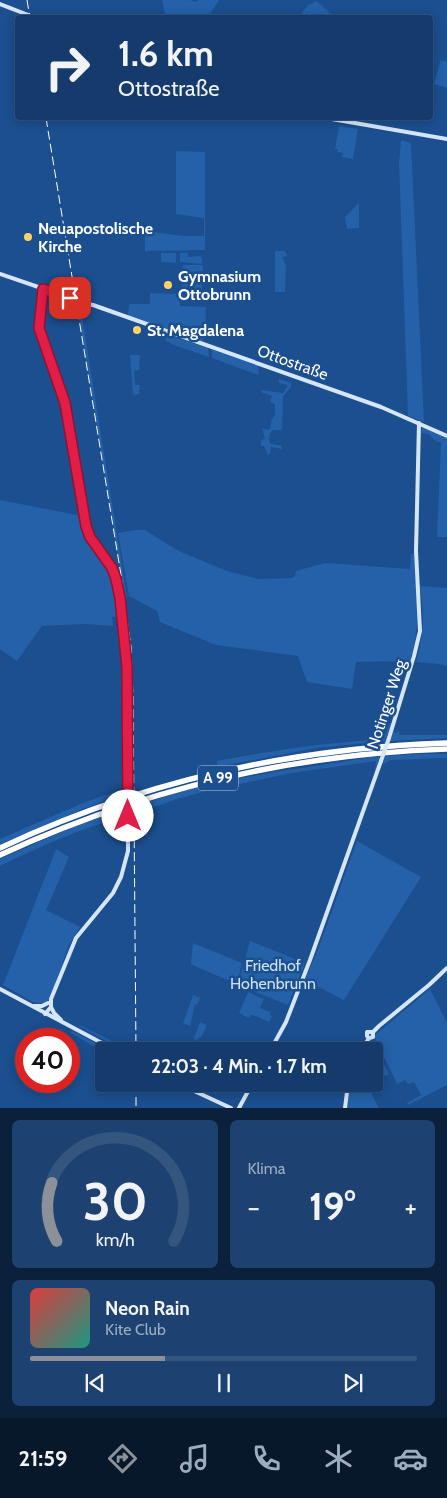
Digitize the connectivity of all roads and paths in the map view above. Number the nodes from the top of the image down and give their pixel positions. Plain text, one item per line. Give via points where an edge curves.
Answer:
1 (0, 4) edge
2 (28, 15) edge
3 (338, 120) edge
4 (447, 139) edge
5 (0, 274) edge
6 (43, 289) junction
7 (419, 423) junction
8 (447, 436) edge
9 (447, 743) edge
10 (447, 748) edge
11 (0, 848) edge
12 (0, 855) edge
13 (447, 968) edge
14 (0, 988) edge
15 (50, 1003) junction
16 (30, 1006) junction
17 (45, 1014) junction
18 (64, 1024) junction
19 (99, 1042) edge
20 (275, 1042) edge
21 (367, 1042) edge
22 (196, 1092) edge
23 (248, 1092) edge
24 (347, 1092) edge
25 (231, 1108) edge
26 (239, 1108) edge
27 (345, 1108) edge

1 - 2 street
3 - 4 street
5 - 6 street, Ottostraße
6 - 7 street, Ottostraße via 377,405
6 - 15 street, bridge via 39,328 65,403 86,526 112,568 118,585 127,667 128,851 113,893 76,938
7 - 8 street, Ottostraße
7 - 20 street, Notinger Weg, bridge via 416,551 420,619 413,663 302,980
9 - 11 highway, A 99 via 323,752 208,774 99,808
10 - 12 highway, A 99 via 325,758 217,778 102,812
13 - 21 street via 373,1032 367,1032
14 - 16 street
15 - 16 street
15 - 17 street
15 - 18 street
16 - 17 street
17 - 18 street
18 - 19 street
22 - 25 street
23 - 26 street
24 - 27 street

